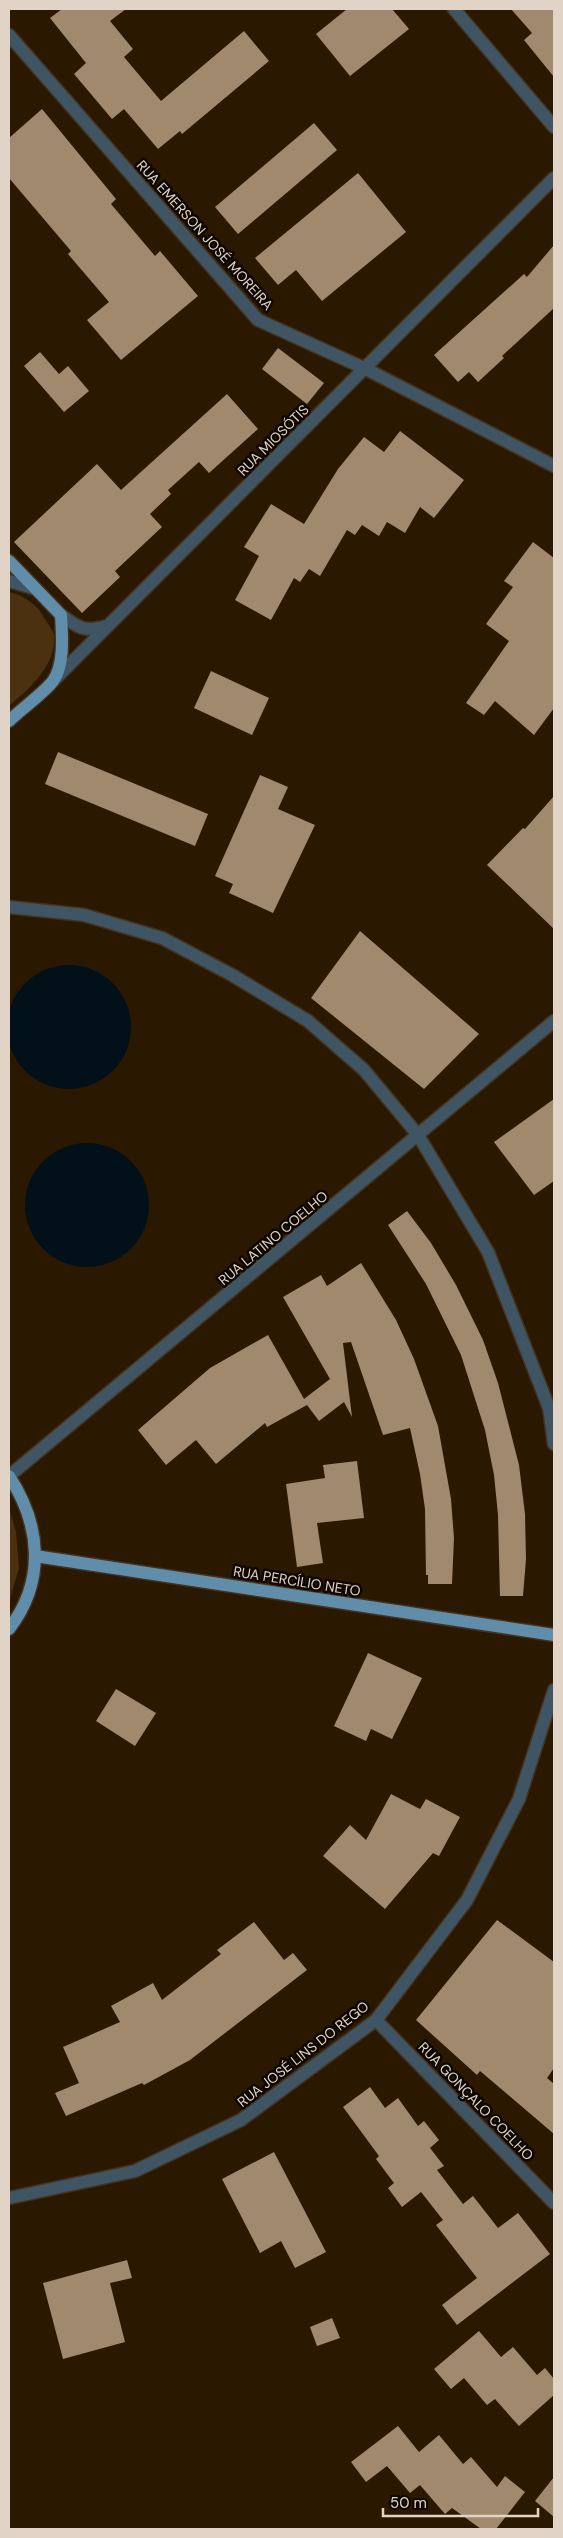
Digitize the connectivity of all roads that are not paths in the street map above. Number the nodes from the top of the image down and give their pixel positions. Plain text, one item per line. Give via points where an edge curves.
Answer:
1 (454, 9) edge
2 (9, 35) edge
3 (554, 127) edge
4 (554, 178) edge
5 (366, 369) junction
6 (554, 466) edge
7 (9, 561) edge
8 (9, 581) edge
9 (36, 588) junction
10 (62, 615) junction
11 (106, 626) junction
12 (53, 680) junction
13 (9, 721) edge
14 (9, 907) edge
15 (554, 1021) edge
16 (418, 1135) junction
17 (554, 1444) edge
18 (9, 1476) edge
19 (36, 1556) junction
20 (9, 1629) edge
21 (554, 1635) edge
22 (554, 1690) edge
23 (376, 2020) junction
24 (9, 2198) edge
25 (554, 2203) edge

1 - 3 street
2 - 5 street, RUA EMERSON JOSÉ MOREIRA via 258,320
4 - 5 street, RUA MIOSÓTIS
5 - 6 street, RUA EMERSON JOSÉ MOREIRA
5 - 11 street, RUA MIOSÓTIS
7 - 9 main road
8 - 9 street
9 - 10 main road
10 - 11 street via 78,628 89,630
10 - 12 main road via 60,658
11 - 12 street, RUA MIOSÓTIS
12 - 13 main road, RUA MIOSÓTIS
14 - 16 street via 84,915 162,938 232,975 308,1021 364,1070
15 - 16 street, RUA LATINO COELHO
16 - 17 street via 488,1252 549,1408
16 - 18 street, RUA LATINO COELHO
18 - 19 main road via 29,1514
19 - 20 main road via 30,1588 18,1617
19 - 21 main road, RUA PERCÍLIO NETO
22 - 23 street, RUA JOSÉ LINS DO REGO via 519,1799 467,1900
23 - 24 street, RUA JOSÉ LINS DO REGO via 241,2120 135,2171
23 - 25 street, RUA GONÇALO COELHO

